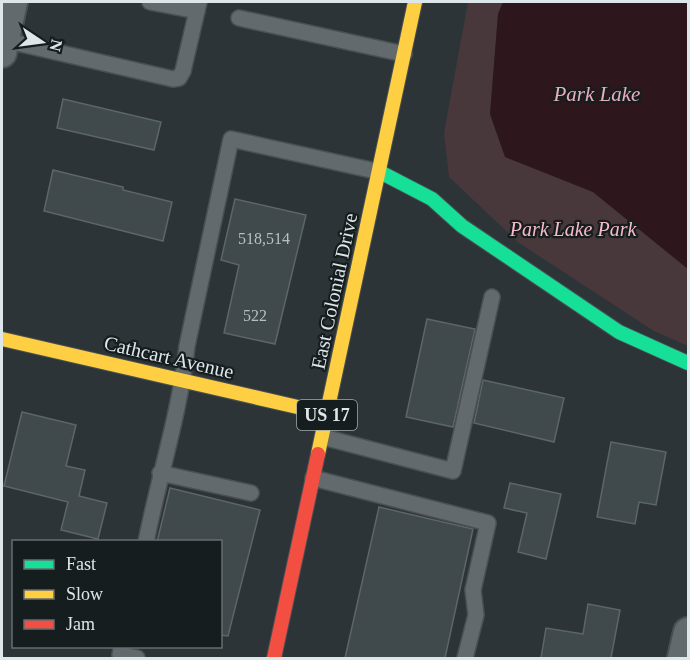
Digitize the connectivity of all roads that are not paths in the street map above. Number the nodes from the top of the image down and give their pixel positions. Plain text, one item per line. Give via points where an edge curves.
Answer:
1 (13, 2) edge
2 (150, 2) edge
3 (415, 2) edge
4 (198, 6) edge
5 (239, 18) dead end
6 (3, 46) edge
7 (404, 54) junction
8 (380, 172) junction
9 (492, 297) dead end
10 (2, 339) edge
11 (688, 363) edge
12 (183, 381) junction
13 (328, 414) junction
14 (323, 436) junction
15 (160, 473) junction
16 (313, 478) junction
17 (251, 493) dead end
18 (146, 540) edge
19 (688, 632) edge
20 (122, 648) edge
21 (137, 658) edge
22 (274, 658) edge
23 (465, 658) edge
24 (682, 658) edge

1 - 6 street
2 - 4 lane
3 - 7 main road, East Colonial Drive / US 17
4 - 6 lane via 179,78
5 - 7 lane
7 - 8 main road, East Colonial Drive / US 17
8 - 11 main road via 432,198 462,226 619,332
8 - 12 lane via 231,139
8 - 13 main road, East Colonial Drive / US 17
9 - 14 lane via 453,471
10 - 12 main road, Cathcart Avenue
12 - 13 main road, Cathcart Avenue
12 - 15 lane
13 - 14 main road, East Colonial Drive / US 17
14 - 16 main road, East Colonial Drive / US 17
15 - 17 lane
15 - 18 lane
16 - 22 main road, East Colonial Drive / US 17
16 - 23 lane via 488,524 473,590 476,615
19 - 24 street
20 - 21 lane via 120,655

